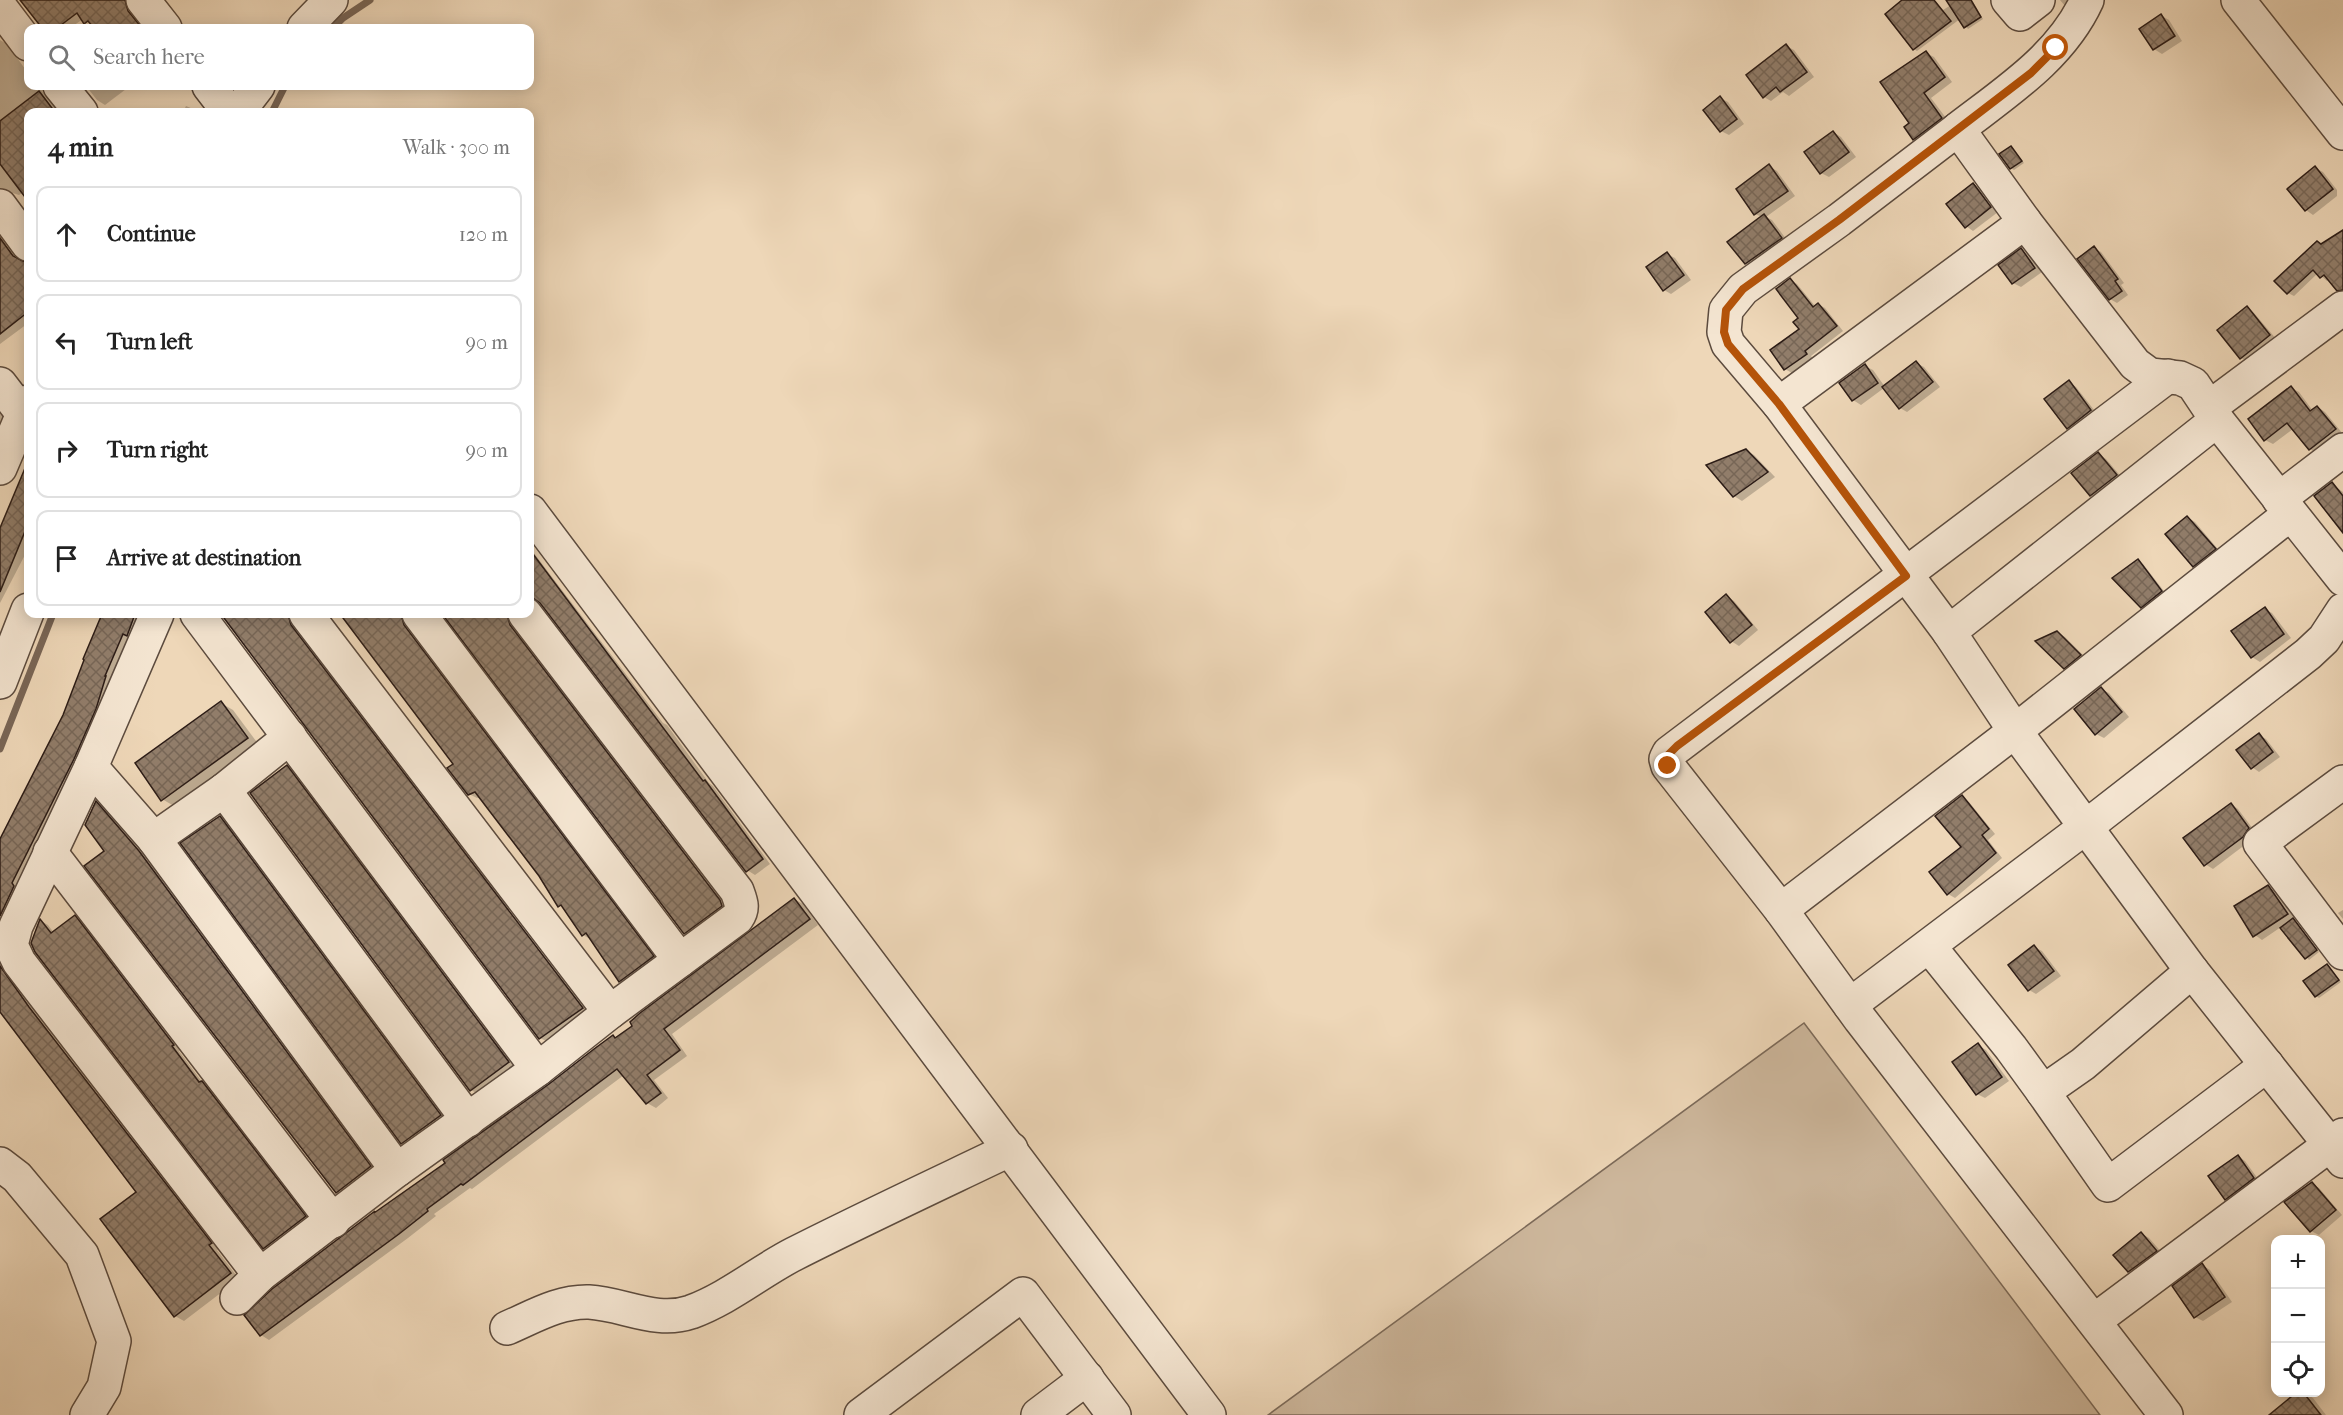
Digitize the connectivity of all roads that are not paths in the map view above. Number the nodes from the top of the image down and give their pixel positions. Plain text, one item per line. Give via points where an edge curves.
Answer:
1 (143, 0) edge
2 (331, 0) edge
3 (2008, 0) edge
4 (2038, 0) edge
5 (2087, 0) edge
6 (2238, 0) edge
7 (0, 7) edge
8 (162, 24) edge
9 (308, 24) edge
10 (24, 39) edge
11 (63, 90) edge
12 (212, 90) edge
13 (255, 90) edge
14 (78, 108) edge
15 (226, 108) edge
16 (241, 108) edge
17 (1958, 129) junction
18 (2343, 133) edge
19 (0, 206) edge
20 (2025, 222) junction
21 (24, 239) edge
22 (2343, 308) edge
23 (2168, 376) junction
24 (0, 384) edge
25 (1779, 404) junction
26 (24, 406) edge
27 (24, 413) edge
28 (2213, 413) junction
29 (2343, 450) edge
30 (0, 468) edge
31 (2284, 506) junction
32 (534, 516) edge
33 (1906, 576) junction
34 (2343, 579) edge
35 (2343, 610) edge
36 (25, 618) edge
37 (155, 618) edge
38 (200, 618) edge
39 (309, 618) edge
40 (422, 618) edge
41 (528, 618) edge
42 (1949, 632) junction
43 (0, 682) edge
44 (2015, 731) junction
45 (290, 737) junction
46 (91, 767) junction
47 (2343, 782) edge
48 (224, 790) junction
49 (2086, 826) junction
50 (154, 839) junction
51 (50, 852) junction
52 (1781, 910) junction
53 (1929, 946) junction
54 (2343, 953) edge
55 (680, 960) junction
56 (2192, 971) junction
57 (1850, 1005) junction
58 (610, 1012) junction
59 (2267, 1065) junction
60 (538, 1069) junction
61 (2043, 1092) junction
62 (468, 1120) junction
63 (2339, 1147) edge
64 (1011, 1149) junction
65 (0, 1164) edge
66 (397, 1170) junction
67 (333, 1221) junction
68 (260, 1275) junction
69 (237, 1298) dead end
70 (2094, 1321) junction
71 (507, 1328) dead end
72 (1087, 1378) junction
73 (87, 1415) edge
74 (861, 1415) edge
75 (1038, 1415) edge
76 (1114, 1415) edge
77 (1209, 1415) edge
78 (2166, 1415) edge

1 - 8 street
2 - 9 street
3 - 4 street via 2020,14
5 - 17 street via 2078,21 2047,57
6 - 18 street
7 - 10 street
11 - 14 street
12 - 15 street
13 - 16 street
17 - 20 street
17 - 25 street via 1731,301 1724,332 1728,344
19 - 21 street
20 - 23 street via 2134,364 2150,375
20 - 25 street
22 - 28 street
23 - 28 street via 2193,384
23 - 33 street
24 - 26 street
25 - 33 street
27 - 30 street
28 - 31 street
28 - 42 street
29 - 31 street
31 - 34 street
31 - 44 street
32 - 64 street
33 - 42 street
33 - 52 street via 1677,746 1666,759
35 - 49 street via 2324,639 2308,654
36 - 43 street
37 - 46 street
38 - 45 street
39 - 58 street
40 - 55 street
41 - 55 street via 737,891 742,905 737,918
42 - 44 street
44 - 49 street
44 - 52 street
45 - 48 street
45 - 60 street
46 - 50 street
46 - 51 street
47 - 54 street via 2260,843
48 - 50 street
48 - 62 street
49 - 53 street
49 - 56 street
50 - 66 street
51 - 67 street
51 - 68 street via 16,926 11,945 14,952
52 - 57 street
53 - 57 street
53 - 61 street
55 - 58 street
56 - 59 street
56 - 61 street via 2084,1064
57 - 70 street
58 - 60 street
59 - 61 street via 2108,1185
59 - 63 street
60 - 62 street
62 - 66 street
63 - 70 street
64 - 71 street via 792,1255 726,1296 691,1312 656,1316 590,1302 576,1303 558,1306
64 - 77 street
65 - 73 street via 17,1177 82,1255 114,1341 104,1387
66 - 67 street
67 - 68 street
68 - 69 street
70 - 78 street
72 - 74 street via 1023,1294
72 - 75 street
72 - 76 street

